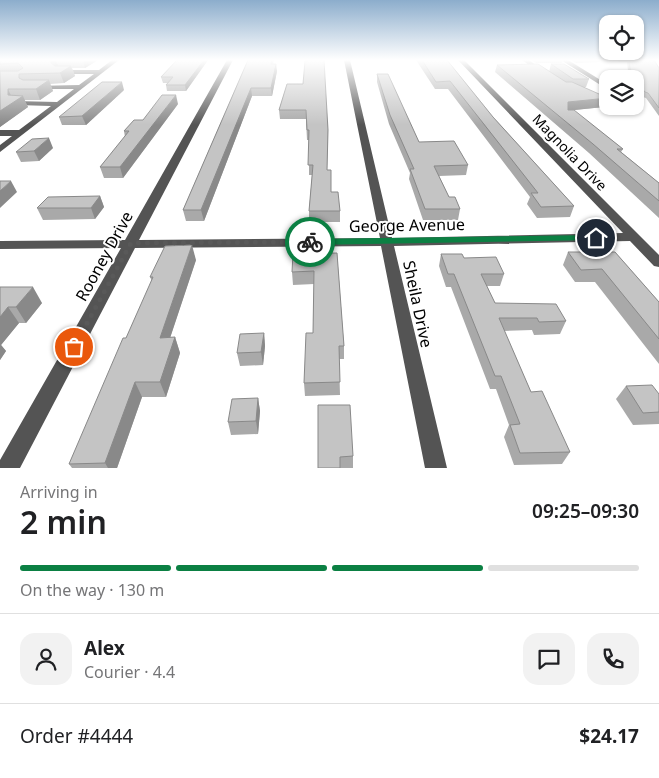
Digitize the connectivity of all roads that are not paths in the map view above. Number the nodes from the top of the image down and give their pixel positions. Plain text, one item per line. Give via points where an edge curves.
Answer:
1 (87, 82) edge
2 (218, 82) edge
3 (352, 82) edge
4 (482, 82) edge
5 (80, 87) junction
6 (27, 88) edge
7 (17, 103) edge
8 (58, 104) junction
9 (0, 133) edge
10 (21, 133) junction
11 (0, 148) edge
12 (634, 237) junction
13 (387, 242) junction
14 (131, 243) junction
15 (0, 245) edge
16 (659, 263) edge
17 (8, 468) edge
18 (436, 468) edge

1 - 5 street
2 - 14 street, Rooney Drive
3 - 13 street, Sheila Drive
4 - 12 street, Magnolia Drive
5 - 6 street
5 - 8 street
7 - 8 street
8 - 10 street
9 - 10 street
10 - 11 street
12 - 13 street, George Avenue
12 - 16 street, Magnolia Drive
13 - 14 street, George Avenue
13 - 18 street, Sheila Drive
14 - 15 street, George Avenue
14 - 17 street, Rooney Drive

